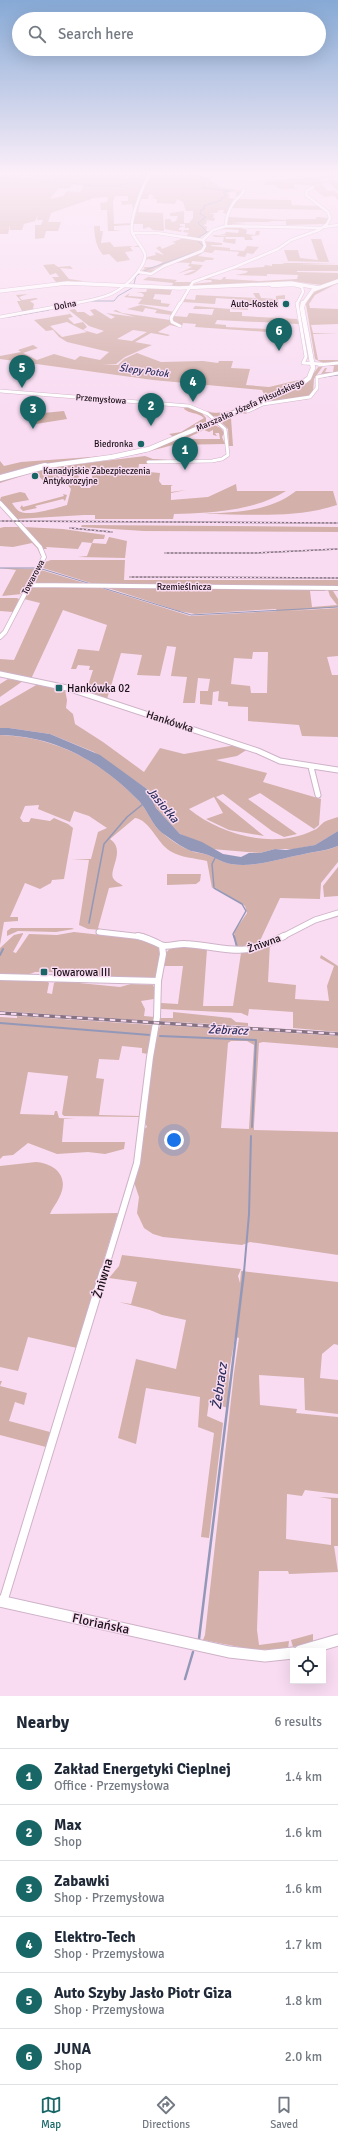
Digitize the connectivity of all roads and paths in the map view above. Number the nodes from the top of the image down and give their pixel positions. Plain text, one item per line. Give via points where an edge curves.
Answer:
1 (145, 254) edge
2 (194, 254) edge
3 (268, 254) edge
4 (140, 273) junction
5 (338, 282) edge
6 (269, 284) junction
7 (327, 284) junction
8 (124, 285) junction
9 (312, 287) junction
10 (189, 288) junction
11 (319, 288) junction
12 (0, 291) edge
13 (0, 318) edge
14 (306, 325) junction
15 (180, 326) dead end
16 (336, 363) edge
17 (313, 366) junction
18 (338, 373) edge
19 (0, 391) edge
20 (248, 411) dead end
21 (215, 421) junction
22 (148, 462) dead end
23 (0, 478) edge
24 (0, 503) edge
25 (30, 585) junction
26 (338, 588) edge
27 (0, 637) edge
28 (0, 674) edge
29 (311, 768) junction
30 (338, 770) edge
31 (318, 795) dead end
32 (338, 913) edge
33 (99, 932) dead end
34 (162, 946) junction
35 (2, 977) edge
36 (158, 981) junction
37 (2, 1602) edge
38 (338, 1640) edge
39 (310, 1648) edge
40 (290, 1654) edge

1 - 4 street
2 - 4 street via 151,274
3 - 10 street via 196,280
4 - 8 street, Dolna
5 - 7 main road
5 - 11 main road
6 - 9 main road via 296,283
6 - 10 main road
6 - 17 street via 302,287 303,292 297,307 306,357 303,363
7 - 9 main road
7 - 11 main road
8 - 10 main road
8 - 12 main road via 58,284
8 - 13 street, Dolna via 109,296
9 - 10 main road via 290,282
9 - 11 main road
9 - 14 main road via 302,304
10 - 15 street via 171,318 172,322
11 - 14 main road via 305,302
14 - 17 main road
16 - 17 street
16 - 17 street
17 - 21 main road, Marszałka Józefa Piłsudskiego via 309,378 300,385
18 - 20 street via 317,376 317,388 310,397 263,404
19 - 21 street, Przemysłowa via 184,405 202,411
21 - 22 street, Przemysłowa via 226,431 228,455 222,459 212,462
21 - 23 main road, Marszałka Józefa Piłsudskiego via 139,452 37,466
24 - 25 street, Towarowa via 42,552 42,562
25 - 26 street, Rzemieślnicza
25 - 27 street, Towarowa
28 - 29 street, Hankówka via 73,690 206,733 280,761
29 - 30 street, Hankówka
29 - 31 street
32 - 34 street, Żniwna via 306,924 251,950 227,950 178,943
33 - 34 street via 149,938
34 - 36 street, Żniwna
35 - 36 street
36 - 37 street, Żniwna via 157,1017 137,1163
37 - 40 street, Floriańska via 251,1655
38 - 39 street

